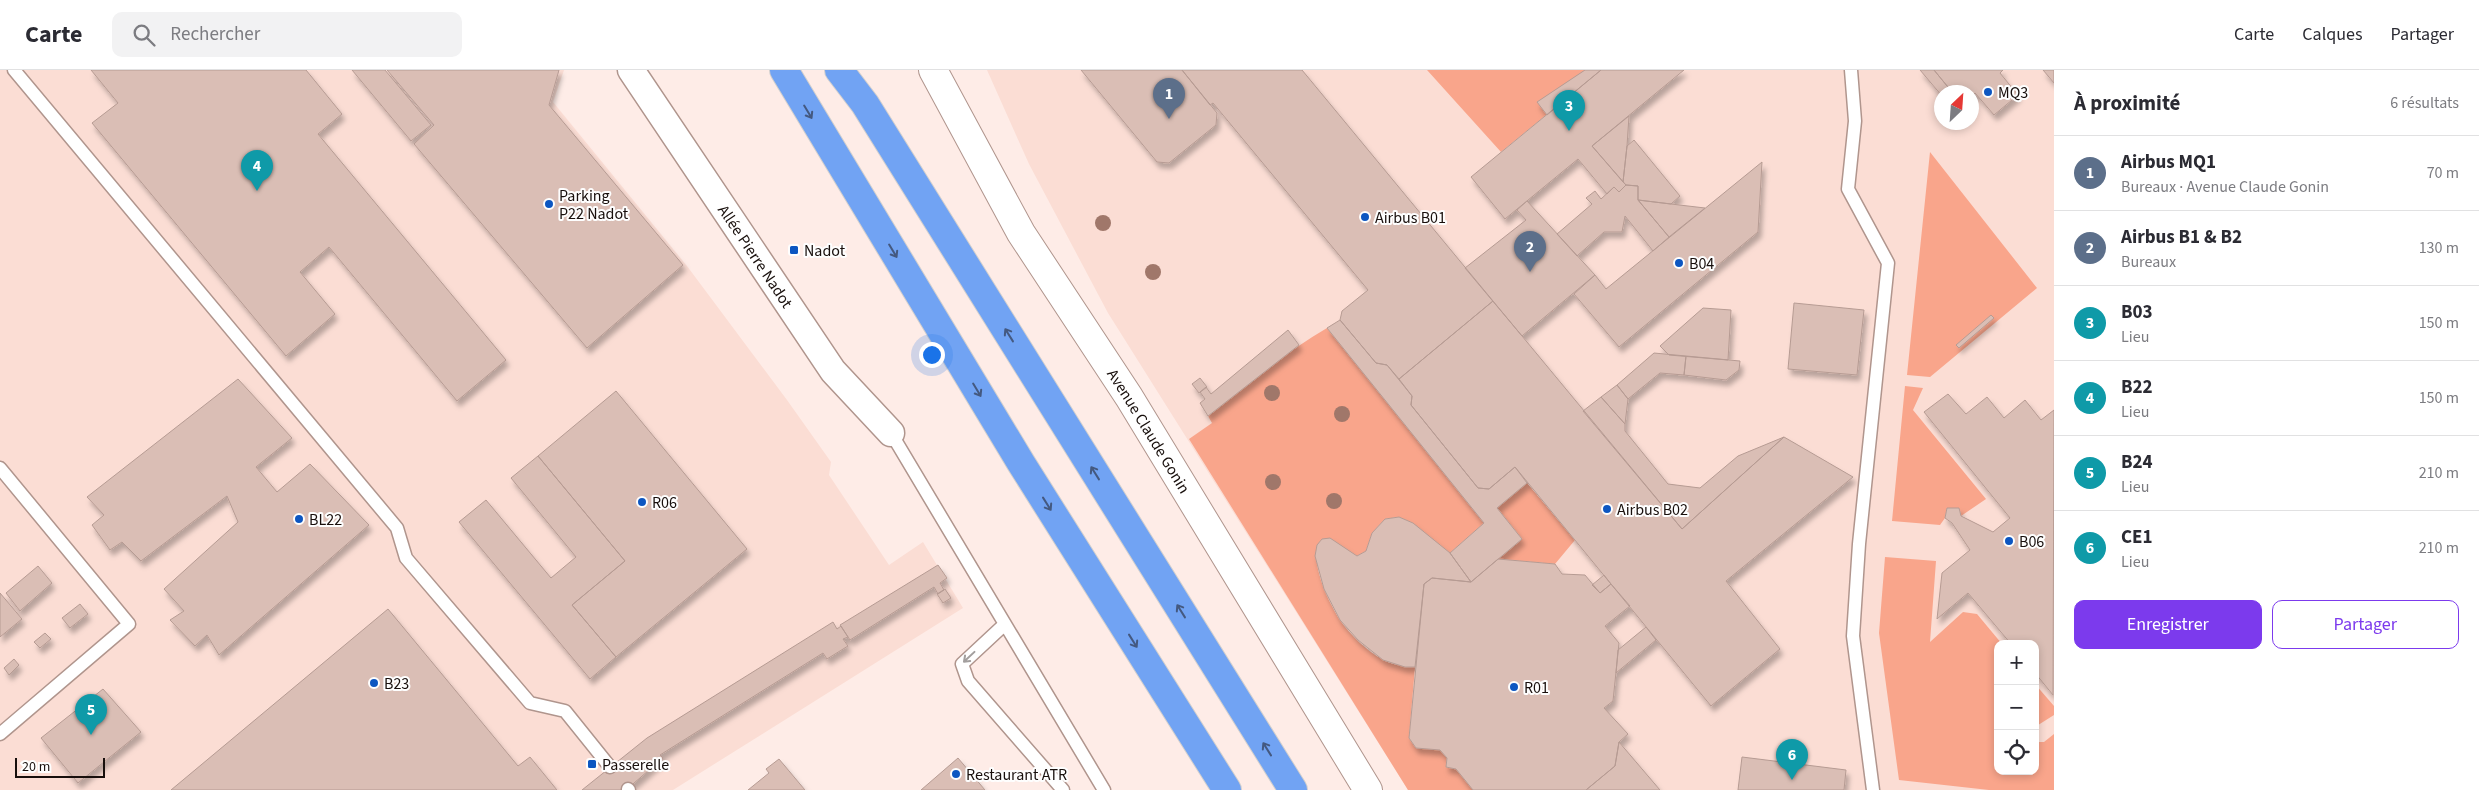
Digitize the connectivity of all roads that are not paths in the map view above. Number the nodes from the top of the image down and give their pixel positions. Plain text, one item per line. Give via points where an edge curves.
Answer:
1 (14, 70) edge
2 (631, 70) edge
3 (784, 70) edge
4 (838, 70) edge
5 (856, 70) edge
6 (933, 70) edge
7 (1851, 70) edge
8 (865, 104) junction
9 (891, 433) joint
10 (0, 468) edge
11 (1005, 624) junction
12 (0, 734) edge
13 (610, 767) dead end
14 (1063, 790) edge
15 (1104, 790) edge
16 (1227, 790) edge
17 (1293, 790) edge
18 (1368, 790) edge
19 (1873, 790) edge

1 - 13 lane via 397,528 406,558 530,703 565,711
2 - 9 street, Allée Pierre Nadot via 833,371
3 -> 16 highway via 1021,462
4 - 8 highway
5 - 8 highway
6 - 18 main road, Avenue Claude Gonin via 1021,233 1129,397
7 - 19 lane via 1854,121 1848,189 1888,263 1859,544 1853,636
17 -> 8 highway
9 - 11 lane
10 - 12 lane via 129,624
11 -> 14 lane via 962,664 968,681
11 - 15 lane

